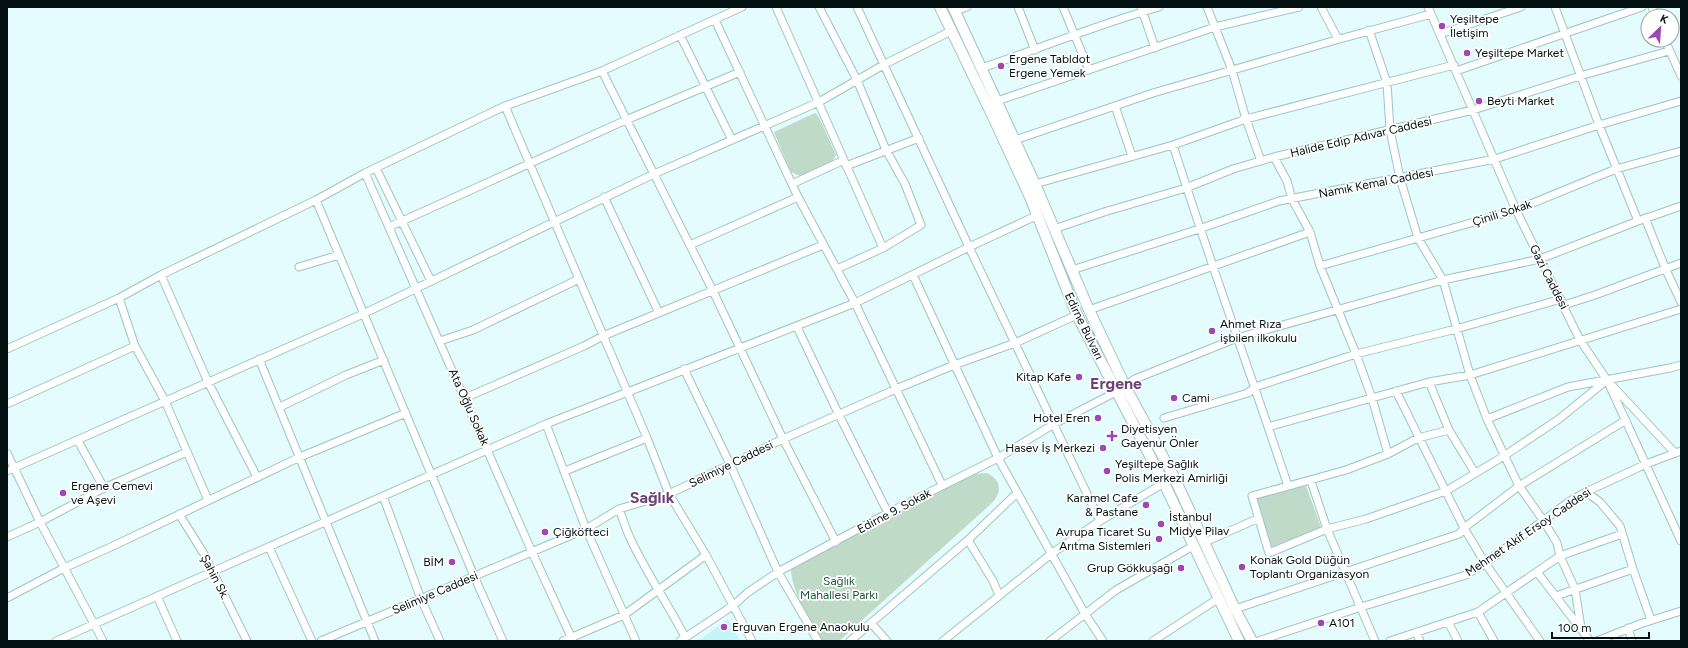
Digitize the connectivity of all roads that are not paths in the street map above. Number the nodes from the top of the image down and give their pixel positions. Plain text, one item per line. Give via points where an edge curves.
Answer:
1 (742, 7) edge
2 (776, 7) edge
3 (819, 7) edge
4 (857, 7) edge
5 (940, 7) edge
6 (968, 7) edge
7 (1018, 7) edge
8 (1063, 7) edge
9 (1159, 7) edge
10 (1207, 7) edge
11 (1299, 7) edge
12 (1321, 7) edge
13 (1521, 7) edge
14 (1555, 7) edge
15 (1642, 7) edge
16 (954, 9) edge
17 (1142, 9) edge
18 (1429, 10) edge
19 (716, 20) junction
20 (1214, 27) junction
21 (1369, 30) junction
22 (951, 31) junction
23 (1075, 34) junction
24 (1440, 34) junction
25 (1565, 34) junction
26 (680, 35) junction
27 (1338, 39) junction
28 (1155, 48) junction
29 (1668, 48) edge
30 (1035, 50) junction
31 (1669, 51) junction
32 (1681, 56) edge
33 (1673, 59) junction
34 (885, 64) junction
35 (982, 68) junction
36 (1455, 68) junction
37 (1089, 70) junction
38 (1232, 70) junction
39 (602, 71) junction
40 (740, 72) junction
41 (1580, 76) junction
42 (1681, 76) edge
43 (857, 80) junction
44 (1387, 83) junction
45 (706, 87) junction
46 (997, 101) junction
47 (1681, 101) edge
48 (819, 102) junction
49 (505, 106) junction
50 (1115, 106) junction
51 (1473, 110) junction
52 (1246, 119) junction
53 (626, 120) junction
54 (1599, 125) junction
55 (765, 126) junction
56 (1390, 130) junction
57 (919, 138) junction
58 (732, 140) junction
59 (1015, 140) junction
60 (1173, 145) junction
61 (886, 150) junction
62 (1681, 151) edge
63 (1132, 156) junction
64 (1274, 157) junction
65 (1495, 159) junction
66 (1261, 161) junction
67 (530, 163) junction
68 (845, 163) junction
69 (376, 168) junction
70 (1616, 169) junction
71 (365, 173) junction
72 (654, 174) junction
73 (1400, 178) junction
74 (792, 184) junction
75 (1035, 184) junction
76 (1186, 188) junction
77 (604, 197) junction
78 (798, 197) junction
79 (1292, 199) junction
80 (316, 200) junction
81 (1681, 206) edge
82 (1516, 210) junction
83 (1038, 215) junction
84 (1645, 218) junction
85 (401, 221) junction
86 (554, 221) junction
87 (1638, 221) junction
88 (389, 227) junction
89 (1054, 229) junction
90 (1200, 229) junction
91 (1310, 232) junction
92 (1418, 238) junction
93 (823, 245) junction
94 (690, 246) junction
95 (969, 247) junction
96 (883, 248) junction
97 (339, 255) junction
98 (1540, 259) junction
99 (1681, 263) edge
100 (1213, 266) junction
101 (1320, 266) junction
102 (299, 267) dead end
103 (837, 269) junction
104 (1072, 270) junction
105 (1666, 270) junction
106 (161, 275) junction
107 (913, 275) junction
108 (579, 279) junction
109 (1443, 280) junction
110 (430, 281) junction
111 (417, 289) junction
112 (713, 291) junction
113 (119, 298) junction
114 (1562, 302) junction
115 (1681, 302) edge
116 (855, 303) junction
117 (1681, 309) edge
118 (1089, 310) junction
119 (1337, 310) junction
120 (659, 313) junction
121 (363, 314) junction
122 (1077, 315) junction
123 (797, 327) junction
124 (1456, 329) junction
125 (603, 336) junction
126 (1237, 338) junction
127 (1580, 340) junction
128 (440, 341) junction
129 (1015, 343) junction
130 (135, 346) junction
131 (741, 348) junction
132 (7, 349) edge
133 (1356, 354) junction
134 (259, 359) junction
135 (384, 360) junction
136 (1681, 364) edge
137 (954, 365) junction
138 (684, 369) junction
139 (1470, 375) junction
140 (1607, 380) junction
141 (208, 382) junction
142 (1429, 382) junction
143 (1125, 386) junction
144 (1255, 387) junction
145 (896, 389) junction
146 (1396, 391) junction
147 (626, 392) junction
148 (1116, 392) junction
149 (465, 398) junction
150 (1372, 398) junction
151 (165, 401) junction
152 (7, 404) edge
153 (280, 407) junction
154 (406, 413) junction
155 (839, 415) junction
156 (1164, 418) dead end
157 (1487, 419) junction
158 (1626, 420) junction
159 (546, 424) junction
160 (1054, 424) junction
161 (1268, 427) junction
162 (1450, 430) junction
163 (647, 438) junction
164 (783, 438) junction
165 (1418, 438) junction
166 (78, 441) junction
167 (488, 450) junction
168 (187, 452) junction
169 (1678, 452) edge
170 (7, 453) edge
171 (1388, 454) junction
172 (1504, 456) junction
173 (300, 457) junction
174 (998, 458) junction
175 (730, 464) junction
176 (1646, 464) junction
177 (15, 468) junction
178 (7, 471) edge
179 (565, 471) junction
180 (1475, 473) junction
181 (432, 474) junction
182 (257, 477) junction
183 (1311, 481) junction
184 (1164, 483) junction
185 (942, 485) junction
186 (1288, 486) junction
187 (1519, 486) junction
188 (104, 488) junction
189 (1446, 491) junction
190 (1586, 492) junction
191 (1017, 493) junction
192 (669, 494) junction
193 (383, 496) junction
194 (208, 500) junction
195 (619, 509) junction
196 (888, 513) junction
197 (179, 514) junction
198 (1258, 518) junction
199 (1100, 520) junction
200 (1543, 520) junction
201 (327, 521) junction
202 (40, 522) junction
203 (1464, 528) junction
204 (586, 529) junction
205 (1327, 529) junction
206 (1622, 534) junction
207 (7, 537) edge
208 (968, 540) junction
209 (1681, 541) edge
210 (836, 542) junction
211 (1205, 542) junction
212 (1194, 546) junction
213 (269, 547) junction
214 (532, 552) junction
215 (706, 554) junction
216 (1051, 554) junction
217 (1560, 556) junction
218 (1485, 563) junction
219 (64, 568) junction
220 (1633, 569) junction
221 (213, 572) junction
222 (778, 572) junction
223 (1538, 572) junction
224 (1347, 573) junction
225 (474, 576) junction
226 (1575, 589) junction
227 (658, 590) junction
228 (1507, 593) junction
229 (999, 595) junction
230 (157, 596) junction
231 (1556, 596) junction
232 (7, 598) edge
233 (1220, 598) junction
234 (421, 599) junction
235 (734, 605) junction
236 (1361, 606) junction
237 (1235, 609) junction
238 (1681, 611) edge
239 (1478, 612) junction
240 (1085, 614) junction
241 (624, 615) junction
242 (1651, 620) junction
243 (367, 622) junction
244 (1448, 622) junction
245 (871, 623) junction
246 (94, 624) junction
247 (1581, 628) junction
248 (1628, 628) junction
249 (1416, 632) junction
250 (572, 639) edge
251 (682, 639) edge
252 (56, 641) edge
253 (103, 641) edge
254 (177, 641) edge
255 (247, 641) edge
256 (312, 641) edge
257 (321, 641) edge
258 (376, 641) edge
259 (440, 641) edge
260 (503, 641) edge
261 (564, 641) edge
262 (636, 641) edge
263 (752, 641) edge
264 (818, 641) edge
265 (850, 641) edge
266 (888, 641) edge
267 (942, 641) edge
268 (1050, 641) edge
269 (1103, 641) edge
270 (1153, 641) edge
271 (1239, 641) edge
272 (1252, 641) edge
273 (1258, 641) edge
274 (1375, 641) edge
275 (1390, 641) edge
276 (1420, 641) edge
277 (1458, 641) edge
278 (1494, 641) edge
279 (1540, 641) edge
280 (1590, 641) edge
281 (1597, 641) edge
282 (1632, 641) edge

1 - 19 street
2 - 48 street
3 - 43 street
4 - 34 street
5 - 22 highway, Edirne Bulvarı
6 - 16 street
7 - 30 street
8 - 23 street
9 - 17 street
10 - 20 street
11 - 20 street
12 - 27 street
13 - 24 street
14 - 25 street
15 - 25 street
16 - 35 highway, Edirne Bulvarı
17 - 23 street
17 - 28 street
18 - 21 street
18 - 24 street, Gazi Caddesi
19 - 26 street
19 - 40 street
20 - 28 street
20 - 38 street
21 - 27 street
21 - 44 street
22 - 34 street
22 - 83 highway, Edirne Bulvarı
23 - 30 street
23 - 37 street
24 - 36 street, Gazi Caddesi
25 - 36 street
25 - 41 street
26 - 39 street
26 - 45 street
27 - 38 street
28 - 37 street
29 - 31 street
30 - 35 street
31 - 33 street
31 - 41 street, Halide Edip Adıvar Caddesi
32 - 33 street
33 - 42 street
34 - 43 street
34 - 57 street
35 - 46 highway, Edirne Bulvarı
36 - 44 street
36 - 51 street, Gazi Caddesi
37 - 46 street
38 - 50 street
38 - 52 street
39 - 49 street
39 - 53 street
40 - 45 street
40 - 55 street
41 - 51 street, Halide Edip Adıvar Caddesi
41 - 54 street
43 - 48 street
43 - 61 street
44 - 52 street
44 - 56 street
45 - 53 street
45 - 58 street
46 - 59 highway, Edirne Bulvarı
47 - 54 street, Namık Kemal Caddesi
48 - 55 street
48 - 68 street
49 - 67 street
49 - 69 street
50 - 59 street
50 - 63 street
51 - 56 street, Halide Edip Adıvar Caddesi
51 - 65 street, Gazi Caddesi
52 - 60 street
52 - 66 street
53 - 67 street
53 - 72 street
54 - 65 street, Namık Kemal Caddesi
54 - 70 street
55 - 58 street
55 - 74 street
56 - 64 street, Halide Edip Adıvar Caddesi
56 - 73 street
57 - 61 street
57 - 95 street
58 - 72 street
59 - 75 highway, Edirne Bulvarı
60 - 63 street
60 - 76 street
61 - 68 street
61 - 96 street via 905,184 921,225
62 - 70 street, Çinili Sokak
63 - 75 street
64 - 66 street, Halide Edip Adıvar Caddesi
64 - 79 street via 1287,181
65 - 73 street, Namık Kemal Caddesi
65 - 82 street, Gazi Caddesi
66 - 76 street, Halide Edip Adıvar Caddesi
67 - 85 street
67 - 86 street
68 - 74 street
68 - 96 street
69 - 71 street
69 - 85 street
70 - 82 street, Çinili Sokak
70 - 87 street
71 - 80 street
71 - 88 street, Ata Oğlu Sokak
72 - 77 street
72 - 94 street
73 - 79 street, Namık Kemal Caddesi
73 - 92 street
74 - 78 street
75 - 89 highway, Edirne Bulvarı
76 - 89 street, Halide Edip Adıvar Caddesi
76 - 90 street
77 - 86 street
77 - 120 street
78 - 93 street
78 - 94 street
79 - 90 street, Namık Kemal Caddesi via 1279,201
79 - 91 street
80 - 97 street
80 - 106 street
81 - 84 street, Edirne 9. Sokak
82 - 92 street, Çinili Sokak
82 - 98 street, Gazi Caddesi
83 - 95 street
83 - 122 highway, Edirne Bulvarı
84 - 87 street, Edirne 9. Sokak
84 - 105 street
85 - 88 street
85 - 110 street
86 - 108 street
86 - 110 street
87 - 98 street, Edirne 9. Sokak
88 - 111 street, Ata Oğlu Sokak
89 - 104 highway, Edirne Bulvarı
90 - 100 street
90 - 104 street, Namık Kemal Caddesi
91 - 100 street
91 - 101 street
92 - 101 street, Çinili Sokak
92 - 109 street
93 - 103 street
93 - 112 street
94 - 112 street
95 - 107 street
95 - 129 street
96 - 103 street
97 - 102 street
97 - 121 street
98 - 109 street, Edirne 9. Sokak
98 - 114 street, Gazi Caddesi
99 - 105 street
100 - 118 street
100 - 126 street
101 - 119 street
103 - 116 street
104 - 118 highway, Edirne Bulvarı
105 - 114 street
105 - 115 street
106 - 113 street
106 - 141 street
107 - 116 street
107 - 137 street
108 - 125 street
108 - 128 street via 473,330
109 - 119 street, Edirne 9. Sokak
109 - 124 street
110 - 111 street
111 - 121 street
111 - 128 street, Ata Oğlu Sokak
112 - 120 street
112 - 131 street
113 - 130 street
113 - 132 street
114 - 124 street
114 - 127 street, Gazi Caddesi
116 - 123 street
116 - 145 street
117 - 127 street
118 - 143 highway, Edirne Bulvarı
119 - 126 street, Edirne 9. Sokak
119 - 133 street
120 - 125 street
121 - 134 street
121 - 135 street
122 - 129 street, Selimiye Caddesi
122 - 148 highway, Edirne Bulvarı
123 - 131 street
123 - 155 street
124 - 133 street
124 - 139 street
125 - 147 street
125 - 149 street
126 - 143 street, Edirne 9. Sokak via 1135,379
126 - 144 street
127 - 139 street
127 - 140 street, Gazi Caddesi
128 - 149 street, Ata Oğlu Sokak
129 - 137 street, Selimiye Caddesi
129 - 160 street
130 - 151 street
130 - 152 street
131 - 138 street
131 - 164 street
133 - 144 street
133 - 150 street
134 - 141 street
134 - 153 street
135 - 153 street
135 - 154 street
136 - 140 street
137 - 145 street, Selimiye Caddesi
137 - 174 street
138 - 147 street
138 - 175 street
139 - 142 street
139 - 157 street
140 - 157 street via 1568,387
140 - 158 street, Gazi Caddesi
140 - 169 street
140 - 172 street via 1559,419
141 - 151 street
141 - 182 street
142 - 146 street
142 - 162 street
143 - 148 street, Edirne 9. Sokak
143 - 211 highway, Edirne Bulvarı via 1174,477
144 - 156 street via 1248,393
144 - 161 street
145 - 155 street, Selimiye Caddesi
145 - 185 street
146 - 150 street
146 - 165 street
147 - 159 street
147 - 163 street
148 - 160 street, Edirne 9. Sokak
148 - 184 highway, Edirne Bulvarı
149 - 167 street, Ata Oğlu Sokak
150 - 161 street
150 - 171 street
151 - 166 street
151 - 168 street
153 - 173 street
154 - 173 street
154 - 181 street
155 - 164 street, Selimiye Caddesi
155 - 196 street
157 - 172 street
158 - 176 street, Gazi Caddesi
158 - 187 street
159 - 167 street
159 - 179 street
160 - 174 street, Edirne 9. Sokak
160 - 199 street
161 - 186 street
162 - 165 street
162 - 180 street
163 - 179 street
163 - 192 street
164 - 175 street, Selimiye Caddesi
164 - 210 street
165 - 171 street
165 - 189 street
166 - 177 street
166 - 188 street
167 - 181 street
167 - 214 street, Ata Oğlu Sokak
168 - 188 street
168 - 194 street
169 - 176 street, Mehmet Akif Ersoy Caddesi
170 - 177 street
171 - 183 street
172 - 180 street
172 - 187 street
173 - 182 street
173 - 201 street
174 - 185 street, Edirne 9. Sokak
174 - 191 street
175 - 192 street, Selimiye Caddesi
175 - 222 street
176 - 190 street, Mehmet Akif Ersoy Caddesi
176 - 209 street, Gazi Caddesi
177 - 178 street
177 - 202 street
179 - 204 street
180 - 189 street
181 - 193 street
181 - 225 street
182 - 194 street
183 - 186 street
183 - 205 street
184 - 199 street
184 - 212 highway, Edirne Bulvarı
185 - 196 street, Edirne 9. Sokak
186 - 198 street via 1252,496
187 - 200 street
187 - 203 street
188 - 202 street
189 - 203 street
189 - 205 street via 1366,519
190 - 200 street, Mehmet Akif Ersoy Caddesi
190 - 206 street via 1600,502 1620,526
191 - 208 street
191 - 216 street
192 - 195 street, Selimiye Caddesi
192 - 215 street
193 - 201 street
193 - 234 street
194 - 197 street
195 - 204 street, Selimiye Caddesi
195 - 227 street via 630,539
196 - 210 street, Edirne 9. Sokak
197 - 219 street
197 - 221 street, Şahin Sk.
198 - 205 street via 1269,553
198 - 211 street
199 - 216 street
200 - 217 street
200 - 218 street, Mehmet Akif Ersoy Caddesi
201 - 213 street
201 - 243 street
202 - 207 street
202 - 219 street
203 - 218 street
203 - 224 street via 1459,534
204 - 214 street, Selimiye Caddesi
204 - 241 street
205 - 224 street
206 - 217 street
206 - 220 street
208 - 229 street
208 - 245 street
210 - 222 street, Edirne 9. Sokak
211 - 237 highway, Edirne Bulvarı
212 - 233 highway, Edirne Bulvarı
212 - 240 street via 1116,590
213 - 221 street
213 - 256 street
214 - 225 street, Selimiye Caddesi
214 - 250 street, Ata Oğlu Sokak
215 - 227 street
215 - 235 street
216 - 229 street
216 - 240 street
217 - 223 street
217 - 226 street
218 - 228 street
218 - 236 street, Mehmet Akif Ersoy Caddesi via 1466,575
219 - 232 street
219 - 246 street
220 - 226 street
220 - 242 street
221 - 230 street
221 - 255 street, Şahin Sk.
222 - 235 street, Edirne 9. Sokak
222 - 264 street
223 - 228 street
223 - 231 street
224 - 236 street
224 - 237 street
225 - 234 street, Selimiye Caddesi
225 - 260 street
226 - 231 street
226 - 247 street
227 - 241 street
227 - 251 street via 669,605
228 - 239 street
228 - 279 street
229 - 267 street
230 - 246 street
230 - 254 street
231 - 247 street
233 - 270 street
233 - 271 highway, Edirne Bulvarı
234 - 243 street, Selimiye Caddesi
234 - 259 street
235 - 251 street, Edirne 9. Sokak
235 - 263 street
236 - 273 street, Mehmet Akif Ersoy Caddesi
236 - 274 street
237 - 272 highway, Edirne Bulvarı
238 - 242 street
239 - 244 street
239 - 278 street
240 - 268 street
240 - 269 street
241 - 250 street
241 - 262 street
242 - 248 street
243 - 257 street, Selimiye Caddesi
243 - 258 street
244 - 249 street
244 - 277 street
245 - 265 street
245 - 266 street
246 - 252 street
246 - 253 street
247 - 280 street
248 - 281 street
248 - 282 street
249 - 275 street
249 - 276 street
250 - 261 street

